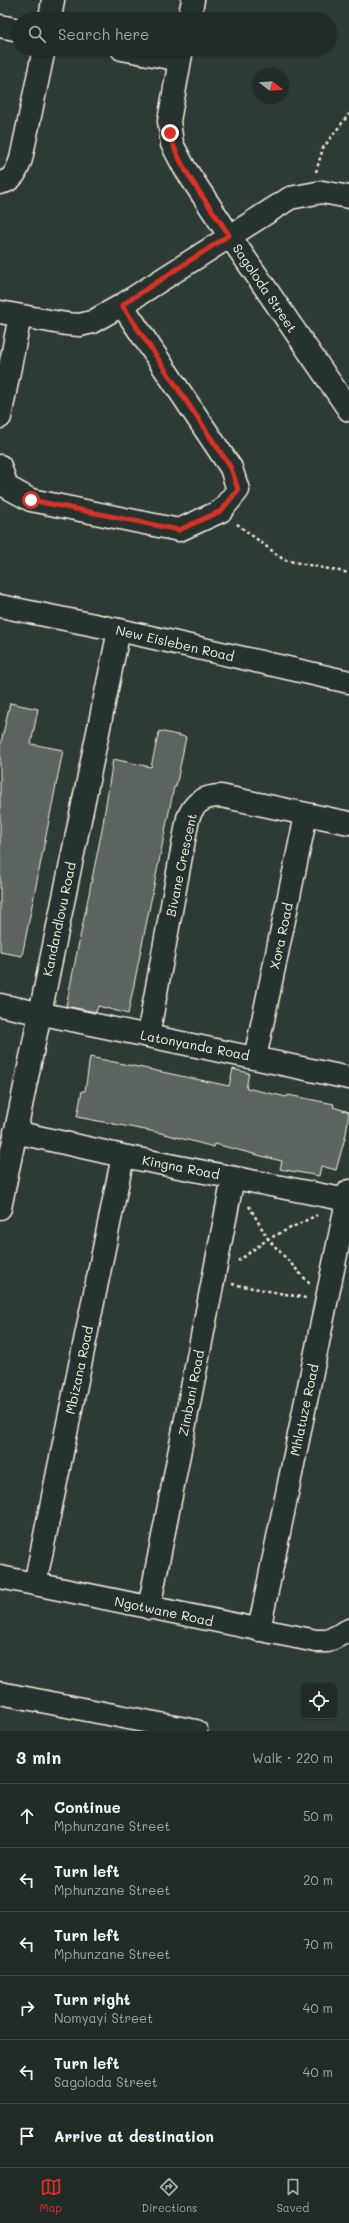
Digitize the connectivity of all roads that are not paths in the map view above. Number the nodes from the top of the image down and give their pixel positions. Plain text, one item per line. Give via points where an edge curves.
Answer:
1 (53, 0) edge
2 (192, 0) edge
3 (51, 12) edge
4 (190, 12) edge
5 (0, 26) edge
6 (12, 29) edge
7 (43, 56) edge
8 (181, 56) edge
9 (0, 183) edge
10 (349, 197) edge
11 (229, 235) junction
12 (122, 305) junction
13 (10, 314) edge
14 (349, 410) edge
15 (0, 417) edge
16 (0, 466) edge
17 (0, 606) edge
18 (119, 630) junction
19 (349, 682) edge
20 (306, 815) junction
21 (349, 823) edge
22 (0, 1006) edge
23 (40, 1013) junction
24 (148, 1036) junction
25 (255, 1058) junction
26 (349, 1078) edge
27 (15, 1132) junction
28 (123, 1156) junction
29 (233, 1178) junction
30 (348, 1196) edge
31 (0, 1208) edge
32 (0, 1577) edge
33 (35, 1584) junction
34 (149, 1608) junction
35 (258, 1630) junction
36 (349, 1630) edge
37 (0, 1693) edge
38 (196, 1731) edge

1 - 3 street
2 - 4 street
5 - 6 street
7 - 9 street via 17,172 11,179
8 - 11 street, Sagoloda Street via 169,121 172,144 184,167
10 - 11 street via 322,192 290,198
11 - 12 street
11 - 14 street, Sagoloda Street
12 - 13 street via 92,322 80,325
12 - 16 street via 231,468 238,490 221,511 179,530 31,500 7,487
13 - 15 street
17 - 18 street, New Eisleben Road
18 - 19 street, New Eisleben Road
18 - 23 street, Kandandlovu Road
20 - 21 street, Bivane Crescent
20 - 24 street, Bivane Crescent via 221,796 195,803 188,818
20 - 25 street, Xora Road
22 - 23 street, Latonyanda Road
23 - 24 street, Latonyanda Road
23 - 27 street, Kandandlovu Road
24 - 25 street, Latonyanda Road
25 - 26 street, Latonyanda Road
27 - 28 street, Kingna Road
27 - 31 street, Kandandlovu Road
28 - 29 street, Kingna Road
28 - 33 street, Mbizana Road
29 - 30 street, Kingna Road
29 - 34 street, Zimbani Road
30 - 35 street, Mhlatuze Road
32 - 33 street, Ngotwane Road
33 - 34 street, Ngotwane Road
34 - 35 street, Ngotwane Road
35 - 36 street, Ngotwane Road via 316,1642 328,1641
37 - 38 street

